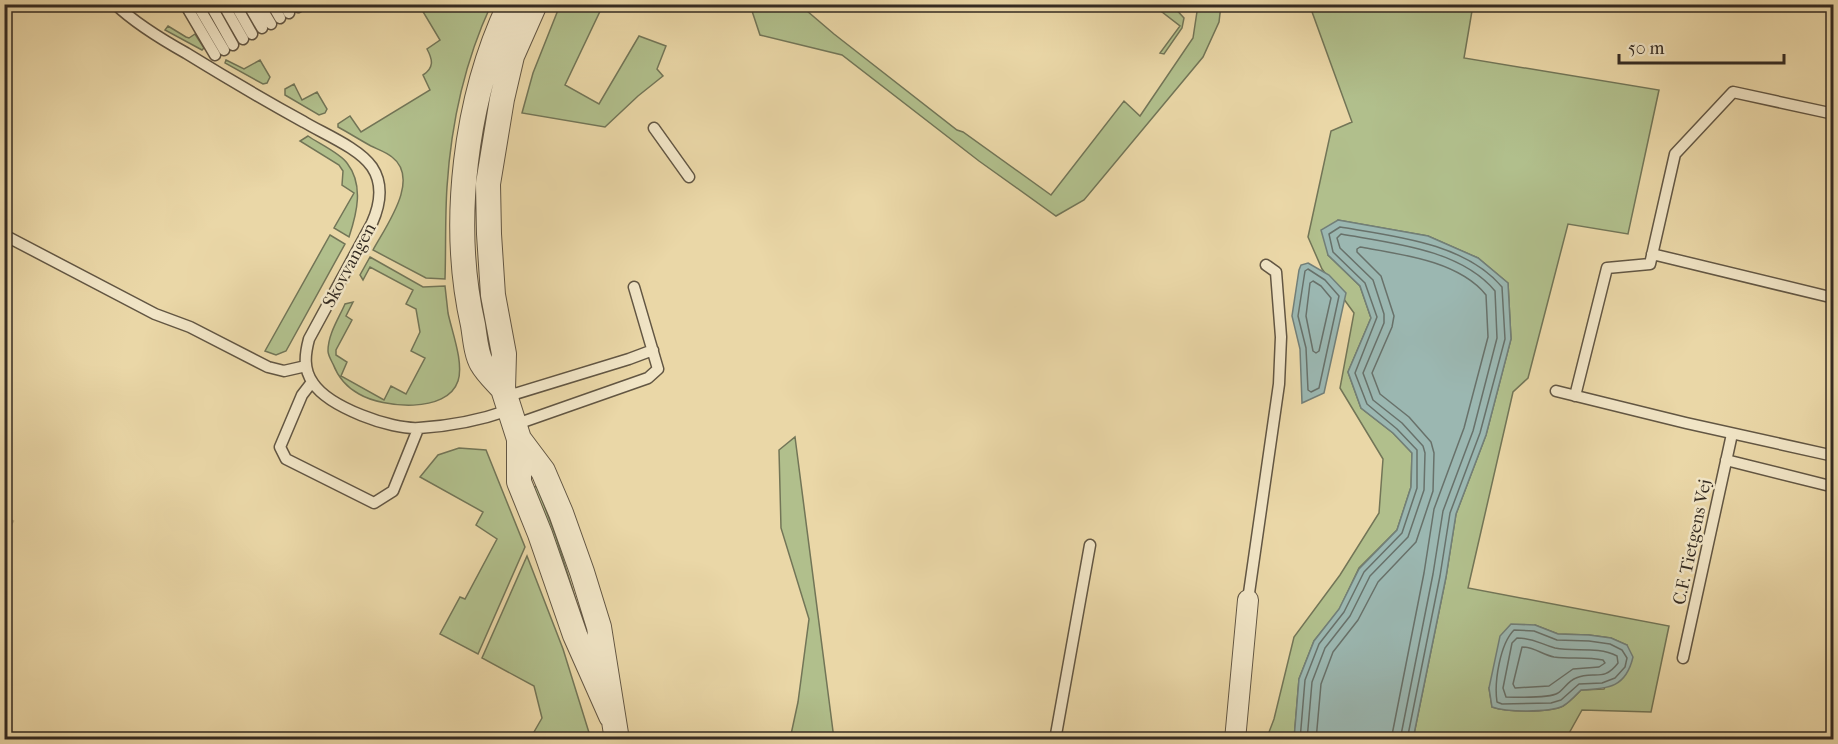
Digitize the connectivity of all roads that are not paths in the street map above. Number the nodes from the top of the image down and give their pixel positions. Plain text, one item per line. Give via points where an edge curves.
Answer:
1 (114, 4) edge
2 (185, 4) edge
3 (197, 4) edge
4 (210, 4) edge
5 (223, 4) edge
6 (235, 4) edge
7 (248, 4) edge
8 (259, 4) edge
9 (272, 4) edge
10 (510, 4) edge
11 (535, 4) edge
12 (262, 27) edge
13 (1833, 114) edge
14 (654, 128) dead end
15 (689, 177) dead end
16 (4, 235) edge
17 (1652, 254) junction
18 (1266, 265) dead end
19 (634, 287) dead end
20 (1833, 298) edge
21 (653, 350) junction
22 (306, 366) junction
23 (312, 382) junction
24 (1556, 391) dead end
25 (1575, 396) junction
26 (510, 412) junction
27 (418, 429) junction
28 (1732, 434) junction
29 (1833, 456) edge
30 (1726, 460) junction
31 (1833, 487) edge
32 (1090, 545) dead end
33 (1248, 600) joint
34 (1683, 658) dead end
35 (614, 728) edge
36 (1055, 740) edge
37 (1235, 740) edge

1 - 22 lane, Skovvangen via 158,37 352,150 372,167 379,180 378,209 309,339
2 - 12 lane
3 - 12 lane
4 - 12 lane
5 - 12 lane
6 - 12 lane
7 - 12 lane
8 - 12 lane
9 - 12 lane
10 - 26 street via 487,63 476,106 463,190 467,302 481,363
11 - 26 street via 512,56 488,184 493,296
13 - 17 lane via 1733,92 1675,154
14 - 15 lane
16 - 22 lane via 155,314 190,327 268,367 284,370
17 - 20 lane
17 - 25 lane via 1650,264 1607,268
18 - 33 lane via 1276,272 1281,337 1279,384
19 - 21 lane
21 - 26 lane
21 - 26 lane via 658,369 648,378 619,389
22 - 23 lane, Skovvangen
23 - 27 lane via 364,417
23 - 27 lane via 302,394 280,447 286,459 374,502 393,491
24 - 25 lane
25 - 28 lane
26 - 27 lane
26 - 35 street via 543,471 582,572 599,627
28 - 29 lane
28 - 30 lane, C.F. Tietgens Vej
30 - 31 lane
30 - 34 lane, C.F. Tietgens Vej
32 - 36 lane
33 - 37 street

